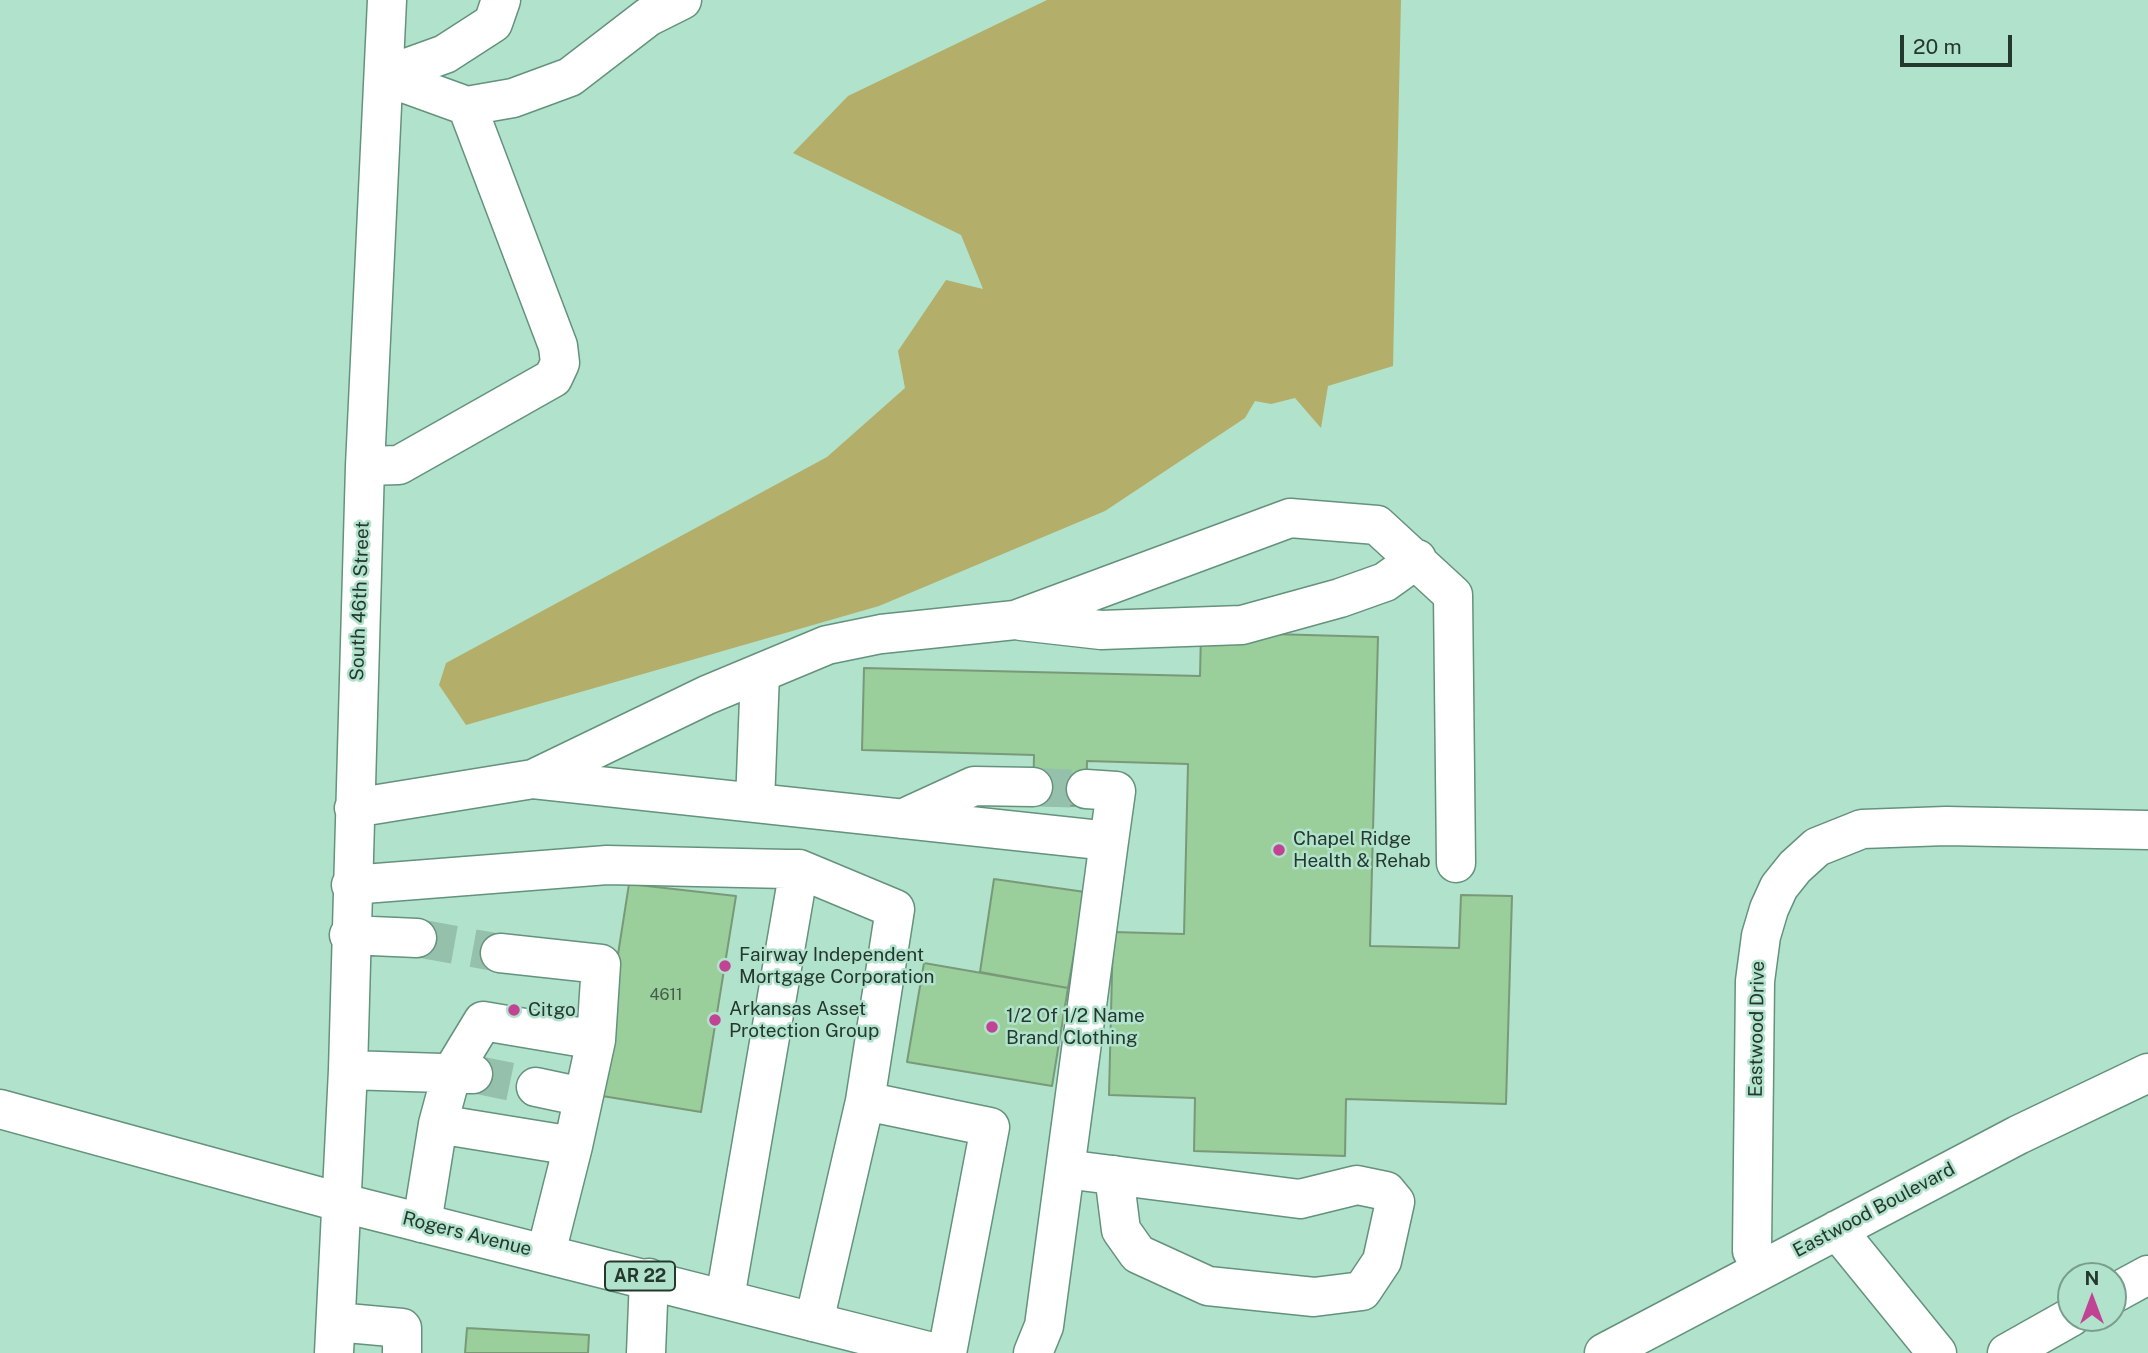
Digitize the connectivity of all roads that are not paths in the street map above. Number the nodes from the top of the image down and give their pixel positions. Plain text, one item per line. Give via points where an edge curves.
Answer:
1 (387, 0) edge
2 (500, 0) edge
3 (682, 0) edge
4 (384, 76) junction
5 (467, 106) junction
6 (365, 466) junction
7 (1417, 559) junction
8 (1015, 620) junction
9 (760, 673) junction
10 (533, 779) junction
11 (1033, 787) tunnel mouth
12 (1086, 789) tunnel mouth
13 (755, 803) junction
14 (354, 808) junction
15 (902, 819) junction
16 (2148, 830) edge
17 (1110, 841) junction
18 (1456, 863) dead end
19 (799, 869) junction
20 (351, 885) junction
21 (349, 935) junction
22 (417, 939) tunnel mouth
23 (500, 953) tunnel mouth
24 (596, 1040) junction
25 (348, 1070) junction
26 (463, 1073) junction
27 (2148, 1073) edge
28 (536, 1087) tunnel mouth
29 (583, 1097) junction
30 (865, 1101) junction
31 (0, 1109) edge
32 (438, 1124) junction
33 (573, 1146) junction
34 (1065, 1169) junction
35 (1114, 1175) junction
36 (343, 1203) junction
37 (422, 1223) junction
38 (1837, 1230) junction
39 (547, 1253) junction
40 (1763, 1268) junction
41 (2148, 1275) edge
42 (649, 1278) junction
43 (2127, 1286) edge
44 (725, 1298) junction
45 (814, 1322) junction
46 (2057, 1325) edge
47 (335, 1338) edge
48 (897, 1348) edge
49 (402, 1353) edge
50 (646, 1353) edge
51 (936, 1353) edge
52 (947, 1353) edge
53 (1033, 1353) edge
54 (1604, 1353) edge
55 (1937, 1353) edge
56 (2007, 1353) edge

1 - 4 street, South 46th Street
2 - 4 street via 493,23 445,54
3 - 5 street via 648,17 570,77 513,98
4 - 5 street
4 - 6 street, South 46th Street
5 - 6 street via 558,346 560,363 553,378 399,465
6 - 14 street, South 46th Street
7 - 8 street via 1385,582 1242,625 1101,630
7 - 8 street via 1377,525 1290,518
7 - 18 street via 1453,595
8 - 9 street via 881,634 827,645
9 - 10 street
9 - 13 street
10 - 13 street
10 - 14 street
11 - 15 street via 974,786
12 - 17 street via 1116,791
13 - 15 street
14 - 20 street, South 46th Street
15 - 17 street
16 - 40 street, Eastwood Drive via 1862,829 1817,847 1795,867 1769,909 1755,981 1752,1251
17 - 34 street
19 - 20 street via 607,865
19 - 30 street via 895,909
19 - 44 street
20 - 21 street, South 46th Street
21 - 22 street
21 - 25 street, South 46th Street
23 - 24 street via 601,964
24 - 26 street via 483,1021
24 - 29 street
25 - 26 street
25 - 36 street, South 46th Street
26 - 32 street
27 - 38 street, Eastwood Boulevard
28 - 29 street
29 - 33 street
30 - 45 street
30 - 52 street via 990,1127
31 - 36 street, Rogers Avenue / AR 22
32 - 33 street
32 - 37 street
33 - 39 street
34 - 35 street
34 - 53 street via 1044,1326
35 - 35 street via 1300,1199 1357,1185 1386,1191 1395,1202 1382,1261 1362,1291 1314,1297 1209,1286 1138,1254 1121,1230
36 - 37 street, Rogers Avenue / AR 22
36 - 47 street, South 46th Street
37 - 39 street, Rogers Avenue / AR 22
38 - 40 street, Eastwood Boulevard
38 - 55 street
39 - 42 street, Rogers Avenue / AR 22
40 - 54 street, Eastwood Boulevard
41 - 43 street
42 - 44 street, Rogers Avenue / AR 22
42 - 50 street
44 - 45 street, Rogers Avenue / AR 22
45 - 48 street, Rogers Avenue / AR 22
46 - 56 street
47 - 49 street via 402,1328
48 - 51 street, Rogers Avenue / AR 22

